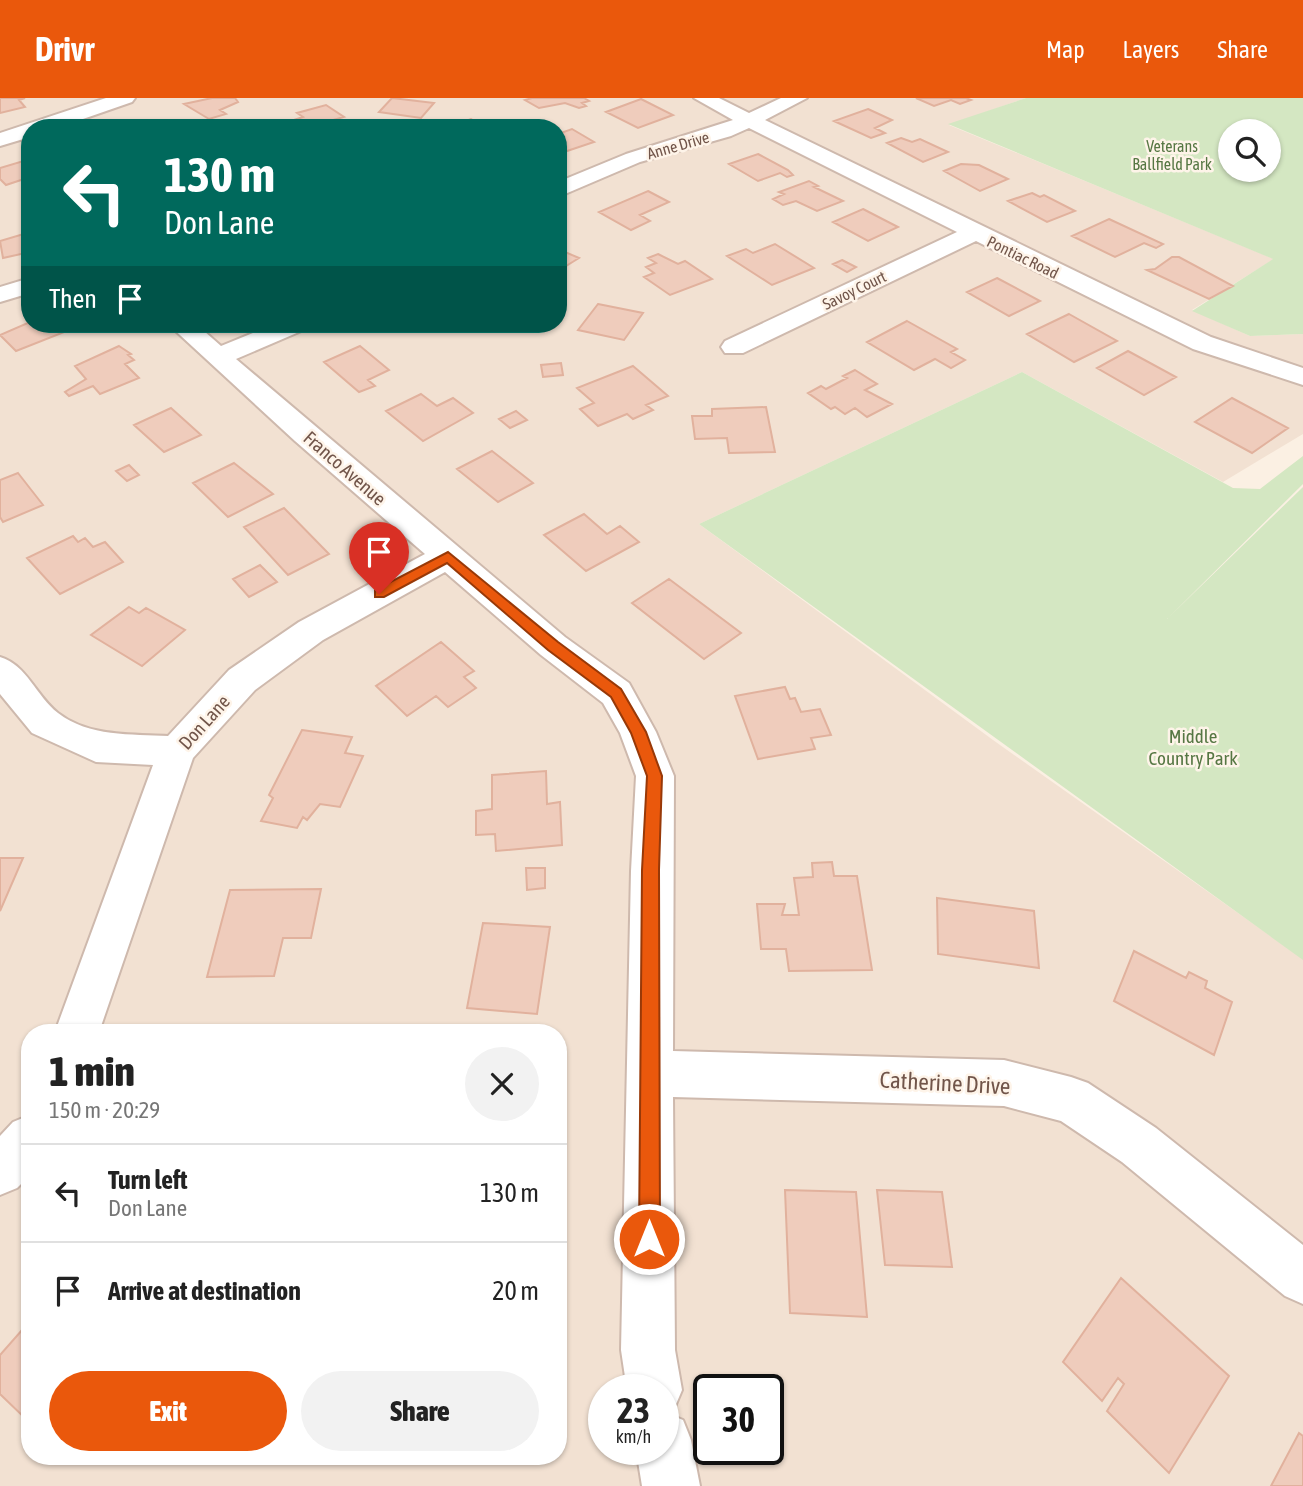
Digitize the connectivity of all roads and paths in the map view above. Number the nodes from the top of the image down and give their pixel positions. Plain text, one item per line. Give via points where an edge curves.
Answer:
1 (125, 98) edge
2 (704, 98) edge
3 (797, 98) edge
4 (63, 119) edge
5 (751, 120) junction
6 (21, 133) edge
7 (0, 140) edge
8 (567, 186) edge
9 (973, 233) junction
10 (21, 288) edge
11 (0, 295) edge
12 (192, 333) edge
13 (276, 333) edge
14 (734, 347) dead end
15 (219, 356) junction
16 (1303, 377) edge
17 (448, 556) junction
18 (0, 670) edge
19 (177, 751) junction
20 (80, 1024) edge
21 (650, 1073) junction
22 (21, 1149) edge
23 (0, 1171) edge
24 (1303, 1278) edge
25 (652, 1374) edge
26 (667, 1465) edge
27 (671, 1486) edge

1 - 4 street
2 - 5 street, Pontiac Road
3 - 5 street, Anne Drive
5 - 8 street, Anne Drive via 633,158
5 - 9 street, Pontiac Road
6 - 7 street
9 - 14 street, Savoy Court
9 - 16 street, Pontiac Road via 1202,343
10 - 11 street
12 - 15 street, Franco Avenue
13 - 15 street
15 - 17 street, Franco Avenue
17 - 19 street, Don Lane via 311,631 242,680
17 - 21 street, Franco Avenue via 616,693 638,732 654,776
18 - 19 street via 45,723 96,747
19 - 20 street, Don Lane
21 - 24 street, Catherine Drive via 1004,1083 1071,1100 1139,1144
21 - 25 street, Franco Avenue via 648,1350
22 - 23 street
26 - 27 street

